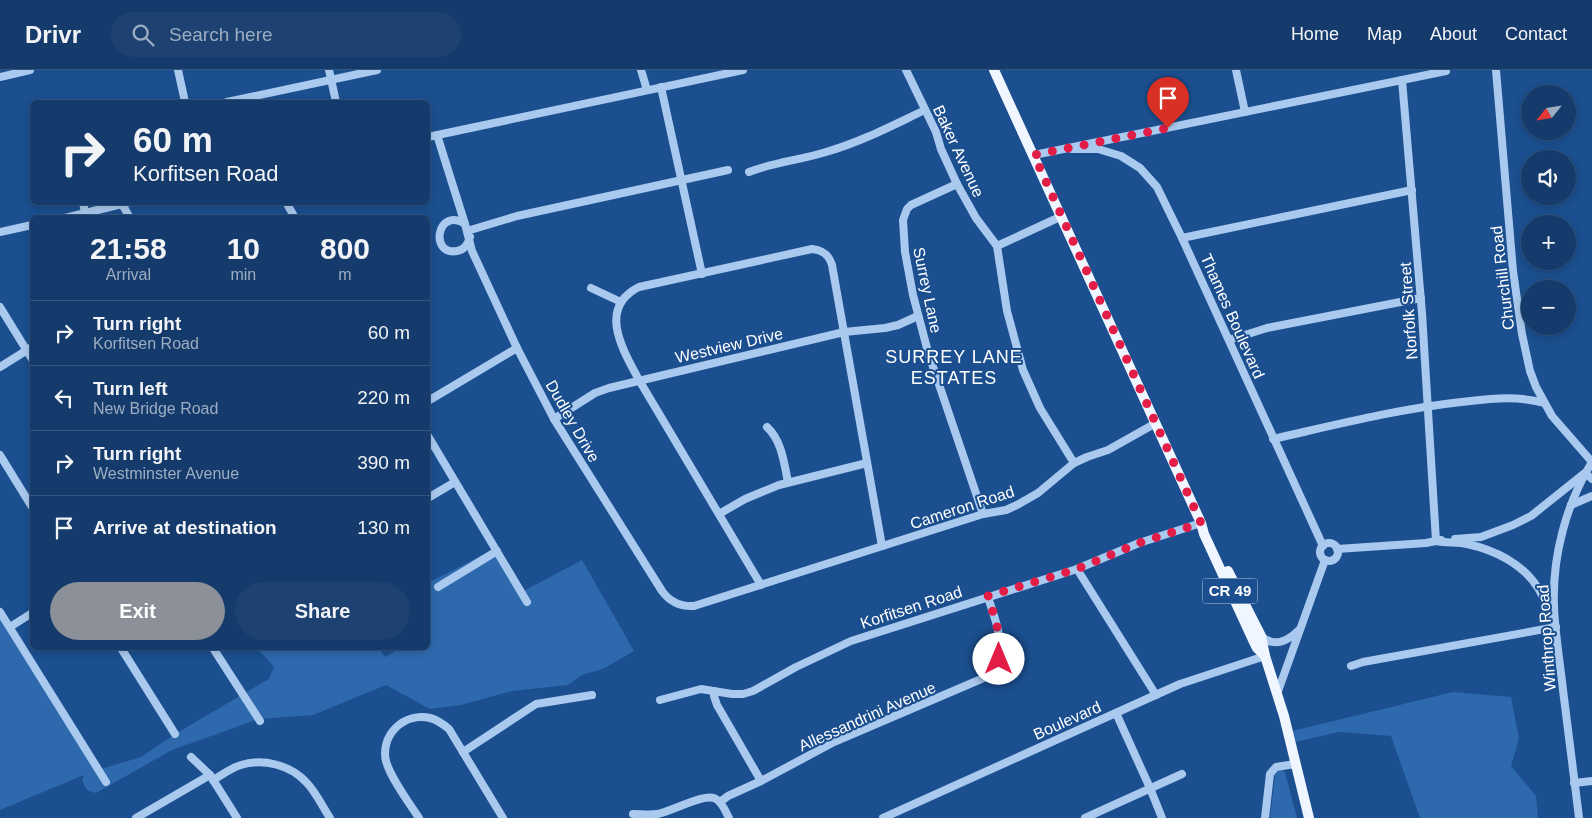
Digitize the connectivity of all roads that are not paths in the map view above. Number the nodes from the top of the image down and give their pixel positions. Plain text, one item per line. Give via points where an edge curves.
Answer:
1 (30, 70) edge
2 (178, 70) edge
3 (329, 70) edge
4 (377, 70) edge
5 (641, 70) edge
6 (743, 70) edge
7 (906, 70) edge
8 (994, 70) edge
9 (1236, 70) edge
10 (1496, 70) edge
11 (1446, 71) dead end
12 (0, 77) edge
13 (331, 80) junction
14 (1402, 80) junction
15 (661, 87) junction
16 (647, 90) junction
17 (185, 100) edge
18 (236, 100) edge
19 (336, 100) edge
20 (925, 110) junction
21 (1245, 112) junction
22 (437, 135) junction
23 (430, 137) edge
24 (1072, 149) junction
25 (1034, 155) junction
26 (728, 170) dead end
27 (748, 172) dead end
28 (682, 180) junction
29 (957, 184) junction
30 (1412, 190) junction
31 (84, 205) edge
32 (118, 205) edge
33 (85, 213) junction
34 (77, 215) edge
35 (1062, 216) junction
36 (30, 225) edge
37 (467, 231) junction
38 (0, 232) edge
39 (1182, 238) junction
40 (997, 246) junction
41 (702, 274) junction
42 (591, 288) dead end
43 (1421, 298) junction
44 (621, 302) junction
45 (0, 307) edge
46 (918, 316) junction
47 (844, 332) junction
48 (1229, 340) junction
49 (517, 348) junction
50 (30, 349) edge
51 (0, 367) edge
52 (639, 380) junction
53 (430, 400) edge
54 (1544, 403) junction
55 (1428, 406) junction
56 (554, 419) junction
57 (1156, 423) junction
58 (767, 427) dead end
59 (430, 439) edge
60 (1273, 439) junction
61 (0, 455) edge
62 (1592, 462) edge
63 (867, 463) junction
64 (1074, 463) junction
65 (1585, 473) junction
66 (1592, 479) edge
67 (455, 482) junction
68 (788, 482) junction
69 (1592, 496) edge
70 (430, 497) edge
71 (30, 504) edge
72 (1571, 505) junction
73 (719, 514) junction
74 (983, 514) junction
75 (1201, 523) junction
76 (1436, 541) junction
77 (882, 546) junction
78 (1323, 546) junction
79 (1337, 549) junction
80 (497, 550) junction
81 (1326, 560) junction
82 (1077, 569) junction
83 (761, 585) junction
84 (438, 587) dead end
85 (988, 596) junction
86 (527, 602) dead end
87 (678, 604) joint
88 (0, 612) edge
89 (30, 614) edge
90 (1555, 626) junction
91 (10, 627) junction
92 (1301, 629) junction
93 (1261, 636) junction
94 (122, 650) edge
95 (214, 650) edge
96 (1265, 656) junction
97 (1351, 666) dead end
98 (714, 691) junction
99 (1277, 694) junction
100 (592, 695) dead end
101 (1156, 695) junction
102 (660, 700) dead end
103 (1116, 713) junction
104 (260, 721) dead end
105 (174, 734) dead end
106 (463, 752) junction
107 (191, 757) dead end
108 (1295, 764) junction
109 (1182, 774) dead end
110 (212, 778) junction
111 (762, 781) junction
112 (1592, 781) edge
113 (106, 782) dead end
114 (1574, 783) junction
115 (1150, 788) junction
116 (720, 802) junction
117 (633, 814) dead end
118 (136, 818) edge
119 (237, 818) edge
120 (330, 818) edge
121 (418, 818) edge
122 (503, 818) edge
123 (729, 818) edge
124 (884, 818) edge
125 (1085, 818) edge
126 (1162, 818) edge
127 (1265, 818) edge
128 (1310, 818) edge
129 (1579, 818) edge

1 - 12 street
2 - 17 street
3 - 13 street
4 - 13 street
5 - 16 street
6 - 15 street
7 - 20 street, Baker Avenue
8 - 25 main road, CR 49
9 - 21 street
10 - 54 street, Churchill Road via 1518,309 1530,371
11 - 14 street
13 - 18 street
13 - 19 street
14 - 21 street
14 - 30 street, Norfolk Street
15 - 16 street
15 - 28 street
16 - 22 street
20 - 27 street via 836,149
20 - 29 street, Baker Avenue
21 - 24 street
22 - 23 street
22 - 37 street, Dudley Drive
24 - 25 street
24 - 39 street, Thames Boulevard via 1110,152 1140,168 1157,187
25 - 35 main road, CR 49
26 - 28 street
28 - 37 street via 517,216
28 - 41 street
29 - 40 street, Baker Avenue
29 - 46 street, Surrey Lane via 911,205 904,214 905,252
30 - 39 street
30 - 43 street, Norfolk Street
31 - 33 street
32 - 33 street
33 - 34 street
35 - 40 street
35 - 57 main road, CR 49
36 - 38 street
37 - 49 street, Dudley Drive via 472,251
39 - 48 street, Thames Boulevard
40 - 64 street, Baker Avenue via 1007,310 1023,370 1040,408
41 - 44 street via 639,287
41 - 47 street via 817,249 826,254 832,265
42 - 44 street
43 - 48 street via 1267,328
43 - 55 street, Norfolk Street
44 - 52 street via 616,317 618,332
45 - 50 street
46 - 47 street, Westview Drive via 885,328
46 - 74 street, Surrey Lane
47 - 52 street, Westview Drive
47 - 63 street
48 - 60 street, Thames Boulevard
49 - 53 street
49 - 56 street, Dudley Drive
50 - 51 street
52 - 56 street, Westview Drive via 596,393
52 - 73 street
54 - 55 street via 1496,398
54 - 62 street, Churchill Road
55 - 60 street
55 - 76 street, Norfolk Street
56 - 87 street, Dudley Drive via 662,591
57 - 64 street, Cameron Road via 1108,450
57 - 75 main road, CR 49
58 - 68 street via 778,443
59 - 67 street
60 - 78 street, Thames Boulevard
61 - 71 street
62 - 65 street, Winthrop Road
63 - 68 street
63 - 77 street
64 - 74 street, Cameron Road via 1017,506
65 - 66 street
65 - 72 street, Winthrop Road
65 - 76 street via 1531,516 1513,525 1481,537
67 - 70 street
67 - 80 street
68 - 73 street via 762,491
69 - 72 street
72 - 90 street, Winthrop Road via 1556,560
73 - 83 street
74 - 77 street, Cameron Road
75 - 82 street, Korfitsen Road via 1139,543
75 - 93 main road, CR 49
75 - 96 main road, CR 49 via 1256,648
76 - 79 street
76 - 90 street via 1479,547 1515,564 1538,589
77 - 83 street, Cameron Road
78 - 79 street via 1332,544
78 - 81 street via 1320,555
79 - 81 street via 1335,559
80 - 84 street
80 - 86 street
81 - 92 street
82 - 85 street, Korfitsen Road
82 - 101 street
83 - 87 street, Cameron Road via 694,606
85 - 98 street, Korfitsen Road via 851,641 743,694
85 - 111 street, Allessandrini Avenue via 1001,644 996,666 986,677 834,742
88 - 91 street
89 - 91 street
90 - 97 street
90 - 114 street, Winthrop Road
91 - 113 street
92 - 93 street via 1278,643
92 - 99 street
93 - 96 main road, CR 49
94 - 105 street
95 - 104 street
96 - 99 main road, CR 49
96 - 101 street, Boulevard via 1200,676
98 - 102 street, Korfitsen Road via 701,689
98 - 111 street via 717,705
99 - 108 main road, CR 49
100 - 106 street via 536,704
101 - 103 street, Boulevard
103 - 115 street
103 - 124 street, Boulevard
106 - 121 street via 449,730 431,718 417,717 400,724 390,735 385,751 388,768
106 - 122 street
107 - 110 street
108 - 127 street via 1276,767 1270,774
108 - 128 main road
109 - 115 street
110 - 118 street
110 - 119 street
110 - 120 street via 248,763 279,765 306,782
111 - 116 street, Allessandrini Avenue
112 - 114 street
114 - 129 street, Winthrop Road
115 - 125 street
115 - 126 street
116 - 117 street via 716,798 705,797 657,814
116 - 123 street

